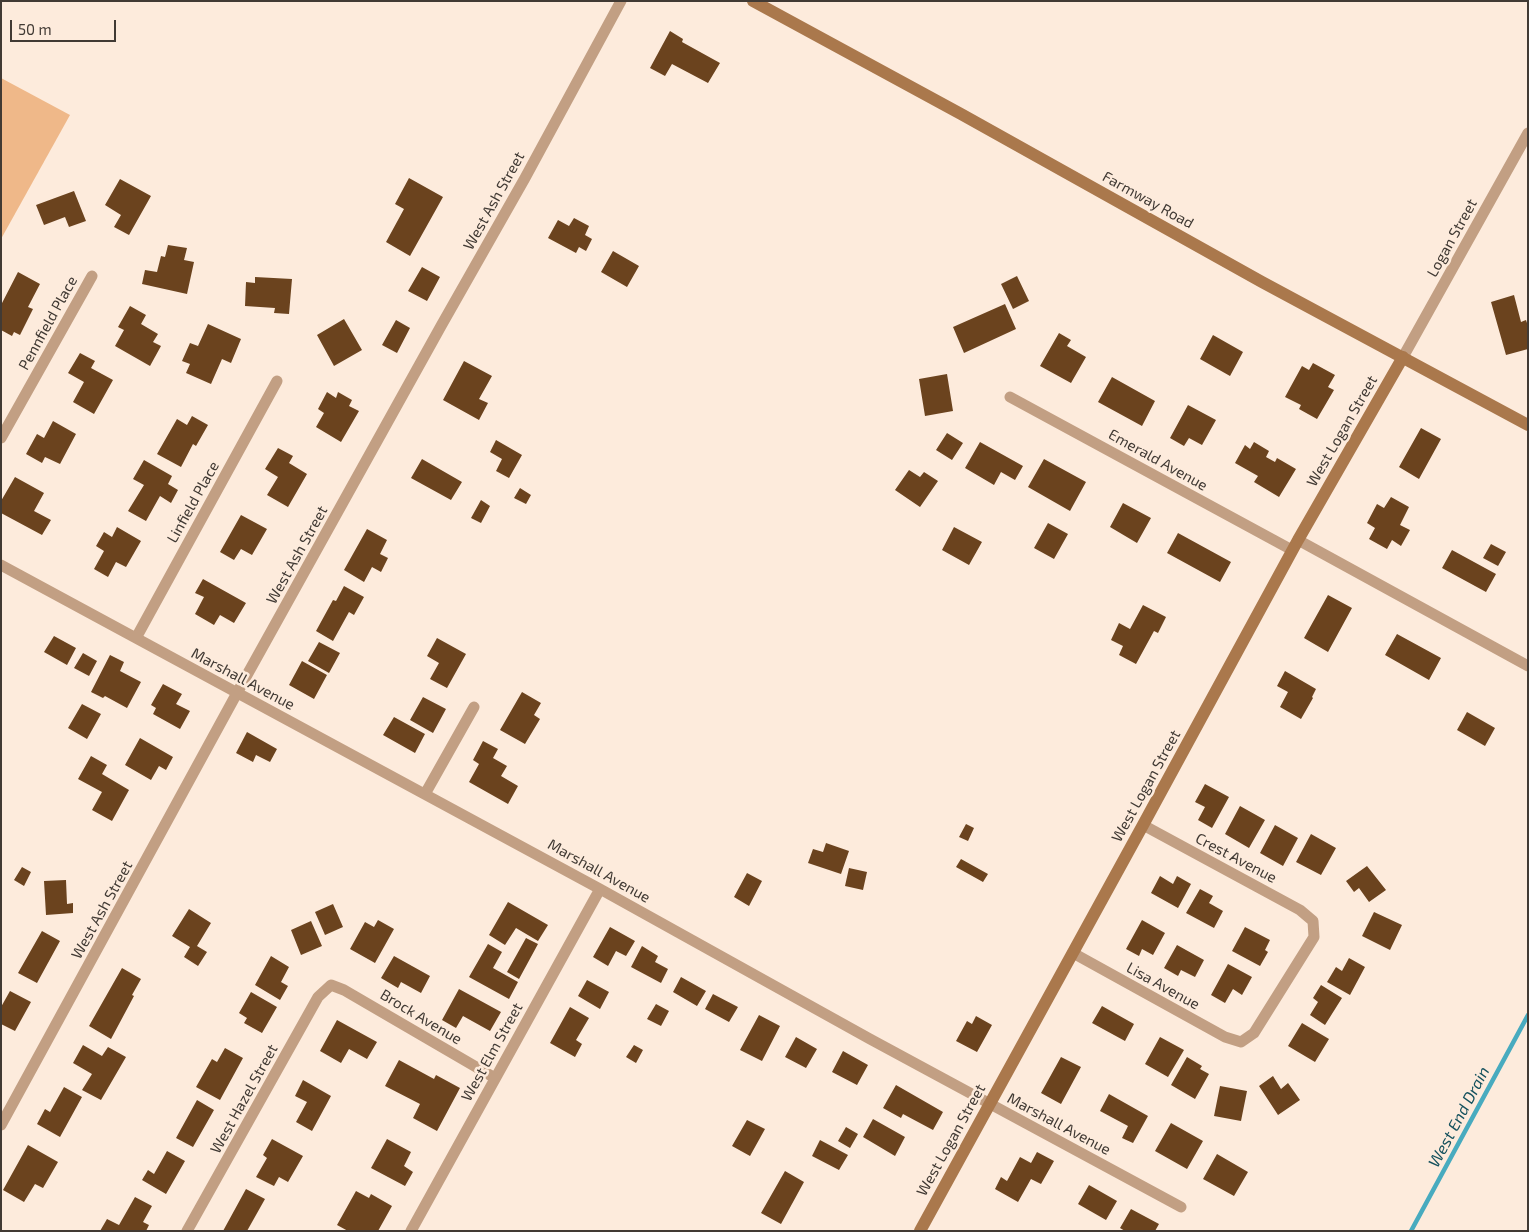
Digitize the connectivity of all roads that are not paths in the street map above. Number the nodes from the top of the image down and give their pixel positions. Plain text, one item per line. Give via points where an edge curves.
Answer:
1 (621, 1) edge
2 (753, 1) edge
3 (1528, 133) edge
4 (92, 276) dead end
5 (1403, 357) junction
6 (277, 381) dead end
7 (1010, 397) dead end
8 (1528, 425) edge
9 (1, 438) edge
10 (1295, 545) junction
11 (1, 565) edge
12 (136, 638) junction
13 (1528, 666) edge
14 (238, 693) junction
15 (474, 707) dead end
16 (425, 794) junction
17 (1144, 825) junction
18 (600, 889) junction
19 (1073, 953) junction
20 (331, 985) joint
21 (1241, 1042) joint
22 (495, 1078) junction
23 (989, 1104) junction
24 (1, 1124) edge
25 (1181, 1207) dead end
26 (187, 1231) edge
27 (411, 1231) edge
28 (920, 1231) edge

1 - 14 street, West Ash Street
2 - 5 street, Farmway Road
3 - 5 street, Logan Street
4 - 9 street, Pennfield Place
5 - 8 street, Farmway Road
5 - 10 street, West Logan Street
6 - 12 street, Linfield Place
7 - 10 street, Emerald Avenue
10 - 13 street, Emerald Avenue
10 - 17 street, West Logan Street
11 - 12 street, Marshall Avenue
12 - 14 street, Marshall Avenue
14 - 16 street, Marshall Avenue
14 - 24 street, West Ash Street
15 - 16 street
16 - 18 street, Marshall Avenue
17 - 19 street, West Logan Street
17 - 21 street, Crest Avenue via 1300,910 1313,921 1314,937 1254,1033
18 - 22 street, West Elm Street
18 - 23 street, Marshall Avenue
19 - 21 street, Lisa Avenue via 1225,1037
19 - 23 street, West Logan Street
20 - 22 street, Brock Avenue
20 - 26 street, West Hazel Street via 318,997
22 - 27 street, West Elm Street
23 - 25 street, Marshall Avenue
23 - 28 street, West Logan Street

